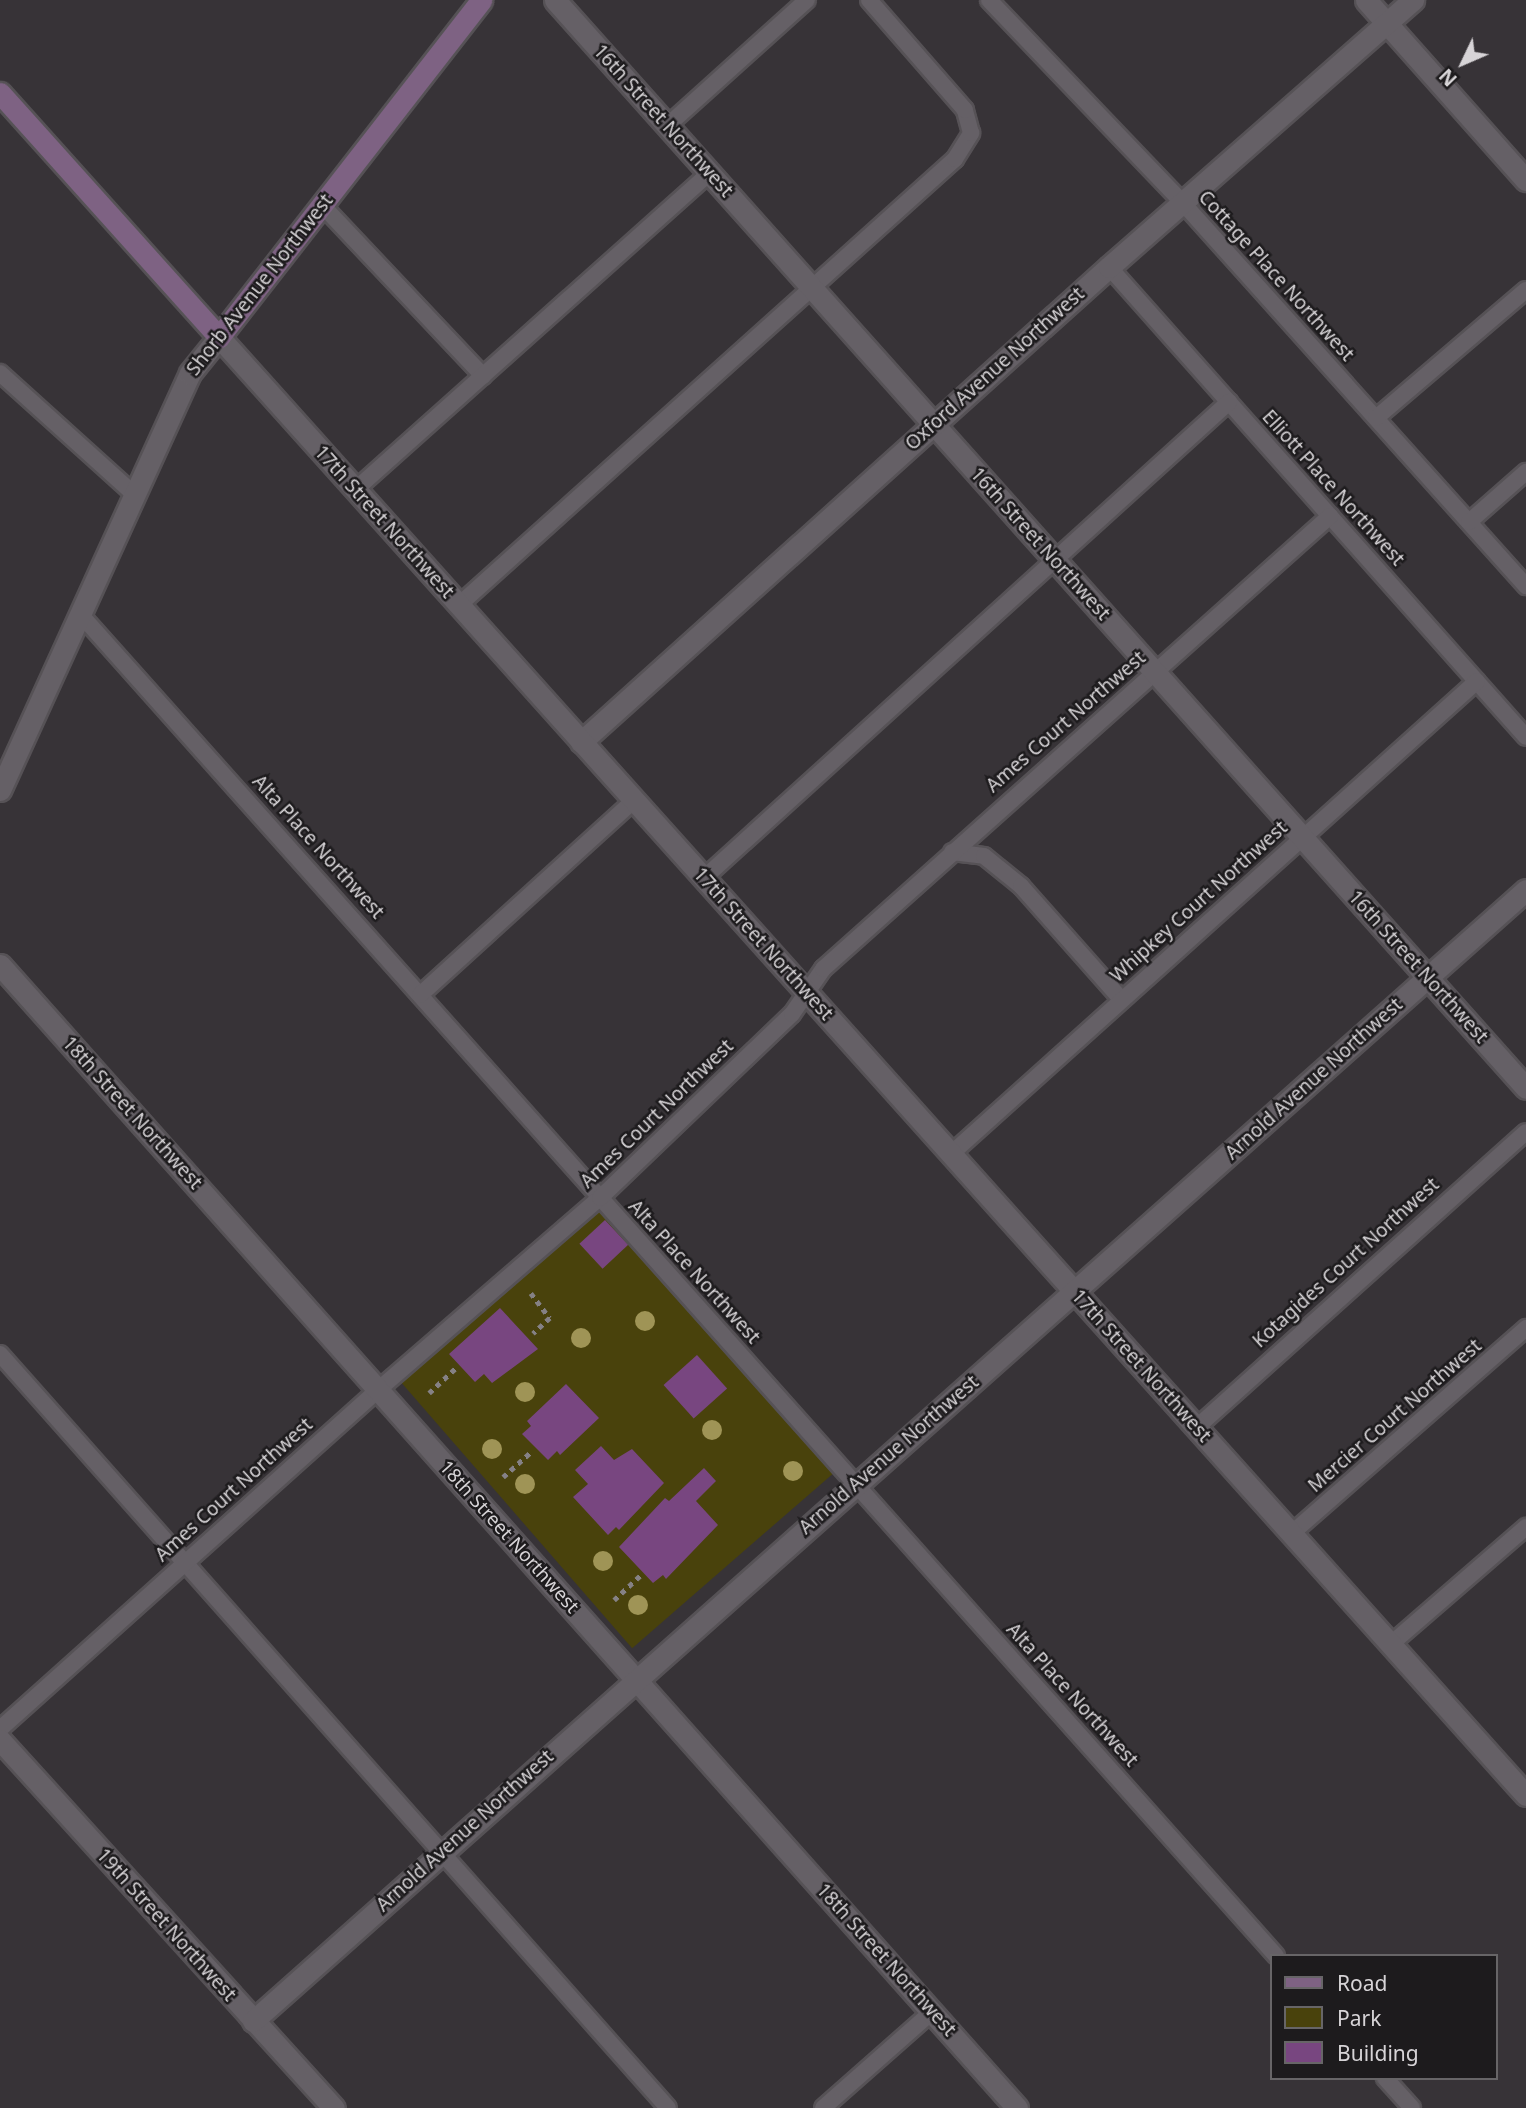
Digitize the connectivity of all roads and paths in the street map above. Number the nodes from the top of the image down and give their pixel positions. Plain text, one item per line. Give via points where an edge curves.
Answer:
1 (481, 0) edge
2 (555, 0) edge
3 (807, 0) edge
4 (869, 0) edge
5 (989, 0) edge
6 (1366, 0) edge
7 (1413, 0) edge
8 (1388, 22) junction
9 (0, 93) edge
10 (667, 126) junction
11 (709, 174) junction
12 (1526, 180) edge
13 (1182, 202) junction
14 (322, 205) junction
15 (1109, 267) junction
16 (813, 289) junction
17 (1526, 290) edge
18 (219, 337) junction
19 (0, 373) edge
20 (483, 376) junction
21 (1229, 402) junction
22 (1376, 418) junction
23 (934, 425) junction
24 (1526, 472) edge
25 (355, 490) junction
26 (135, 495) junction
27 (1330, 516) junction
28 (1469, 523) junction
29 (1057, 563) junction
30 (1526, 586) edge
31 (459, 605) junction
32 (81, 615) junction
33 (1155, 672) junction
34 (1477, 681) junction
35 (1526, 737) edge
36 (582, 743) junction
37 (0, 790) edge
38 (634, 800) junction
39 (1302, 837) junction
40 (952, 852) junction
41 (704, 878) junction
42 (1526, 890) edge
43 (0, 965) edge
44 (1427, 977) junction
45 (806, 992) junction
46 (421, 995) junction
47 (1122, 1000) junction
48 (1526, 1088) edge
49 (1526, 1132) edge
50 (951, 1154) junction
51 (600, 1198) junction
52 (531, 1293) dead end
53 (1075, 1293) junction
54 (1526, 1328) edge
55 (533, 1334) dead end
56 (0, 1354) edge
57 (456, 1368) dead end
58 (378, 1390) junction
59 (429, 1393) dead end
60 (1196, 1428) junction
61 (532, 1451) dead end
62 (503, 1476) dead end
63 (856, 1484) junction
64 (1526, 1527) edge
65 (1292, 1534) junction
66 (186, 1562) junction
67 (640, 1575) dead end
68 (614, 1600) dead end
69 (1391, 1644) junction
70 (636, 1678) junction
71 (0, 1729) edge
72 (0, 1740) edge
73 (1526, 1796) edge
74 (441, 1853) junction
75 (1274, 1954) edge
76 (932, 2012) junction
77 (253, 2021) junction
78 (1387, 2080) edge
79 (334, 2108) edge
80 (668, 2108) edge
81 (823, 2108) edge
82 (1017, 2108) edge
83 (1412, 2108) edge

1 - 14 street, Shorb Avenue Northwest
2 - 10 street, 16th Street Northwest
3 - 10 lane
4 - 16 lane via 965,110 971,132 955,159
5 - 13 lane, Cottage Place Northwest
6 - 8 street
7 - 8 street, Oxford Avenue Northwest
8 - 12 street
8 - 13 street, Oxford Avenue Northwest
9 - 18 street, 17th Street Northwest
10 - 11 street, 16th Street Northwest
11 - 16 street, 16th Street Northwest
11 - 20 lane
13 - 15 street, Oxford Avenue Northwest
13 - 22 lane, Cottage Place Northwest
14 - 18 street, Shorb Avenue Northwest
14 - 20 lane
15 - 21 lane, Elliott Place Northwest
15 - 23 street, Oxford Avenue Northwest
16 - 23 street, 16th Street Northwest
16 - 31 lane
17 - 22 lane
18 - 25 street, 17th Street Northwest
18 - 26 street, Shorb Avenue Northwest via 190,373
19 - 26 lane
20 - 25 lane
21 - 27 lane, Elliott Place Northwest
21 - 29 lane
22 - 28 lane, Cottage Place Northwest
23 - 29 street, 16th Street Northwest
23 - 36 street, Oxford Avenue Northwest
24 - 28 lane
25 - 31 street, 17th Street Northwest
26 - 32 street, Shorb Avenue Northwest
27 - 33 lane, Ames Court Northwest
27 - 34 lane, Elliott Place Northwest
28 - 30 lane, Cottage Place Northwest
29 - 33 street, 16th Street Northwest
29 - 41 lane
31 - 36 street, 17th Street Northwest
32 - 37 street, Shorb Avenue Northwest
32 - 46 lane, Alta Place Northwest
33 - 39 street, 16th Street Northwest
33 - 40 lane, Ames Court Northwest
34 - 35 lane, Elliott Place Northwest
34 - 39 lane, Whipkey Court Northwest
36 - 38 street, 17th Street Northwest
38 - 41 street, 17th Street Northwest
38 - 46 lane
39 - 44 street, 16th Street Northwest
39 - 47 lane, Whipkey Court Northwest
40 - 45 lane, Ames Court Northwest via 823,969
40 - 47 lane via 984,856 1021,886
41 - 45 street, 17th Street Northwest
42 - 44 street, Arnold Avenue Northwest
43 - 58 street, 18th Street Northwest
44 - 48 street, 16th Street Northwest
44 - 53 street, Arnold Avenue Northwest
45 - 50 street, 17th Street Northwest
45 - 51 lane, Ames Court Northwest via 792,1014
46 - 51 lane, Alta Place Northwest
47 - 50 lane, Whipkey Court Northwest
49 - 60 lane, Kotagides Court Northwest
50 - 53 street, 17th Street Northwest
51 - 58 lane, Ames Court Northwest
51 - 63 lane, Alta Place Northwest
52 - 55 path via 550,1318
53 - 60 street, 17th Street Northwest
53 - 63 street, Arnold Avenue Northwest
54 - 65 lane, Mercier Court Northwest
56 - 66 lane
57 - 59 path
58 - 66 lane, Ames Court Northwest
58 - 70 street, 18th Street Northwest
60 - 65 street, 17th Street Northwest
61 - 62 path
63 - 70 street, Arnold Avenue Northwest
63 - 75 lane, Alta Place Northwest
64 - 69 lane
65 - 69 street, 17th Street Northwest
66 - 71 lane, Ames Court Northwest
66 - 74 lane
67 - 68 path
69 - 73 street, 17th Street Northwest
70 - 74 street, Arnold Avenue Northwest
70 - 76 street, 18th Street Northwest
72 - 77 street, 19th Street Northwest
74 - 77 street, Arnold Avenue Northwest
74 - 80 lane
76 - 81 lane
76 - 82 street, 18th Street Northwest
77 - 79 street, 19th Street Northwest
78 - 83 lane

